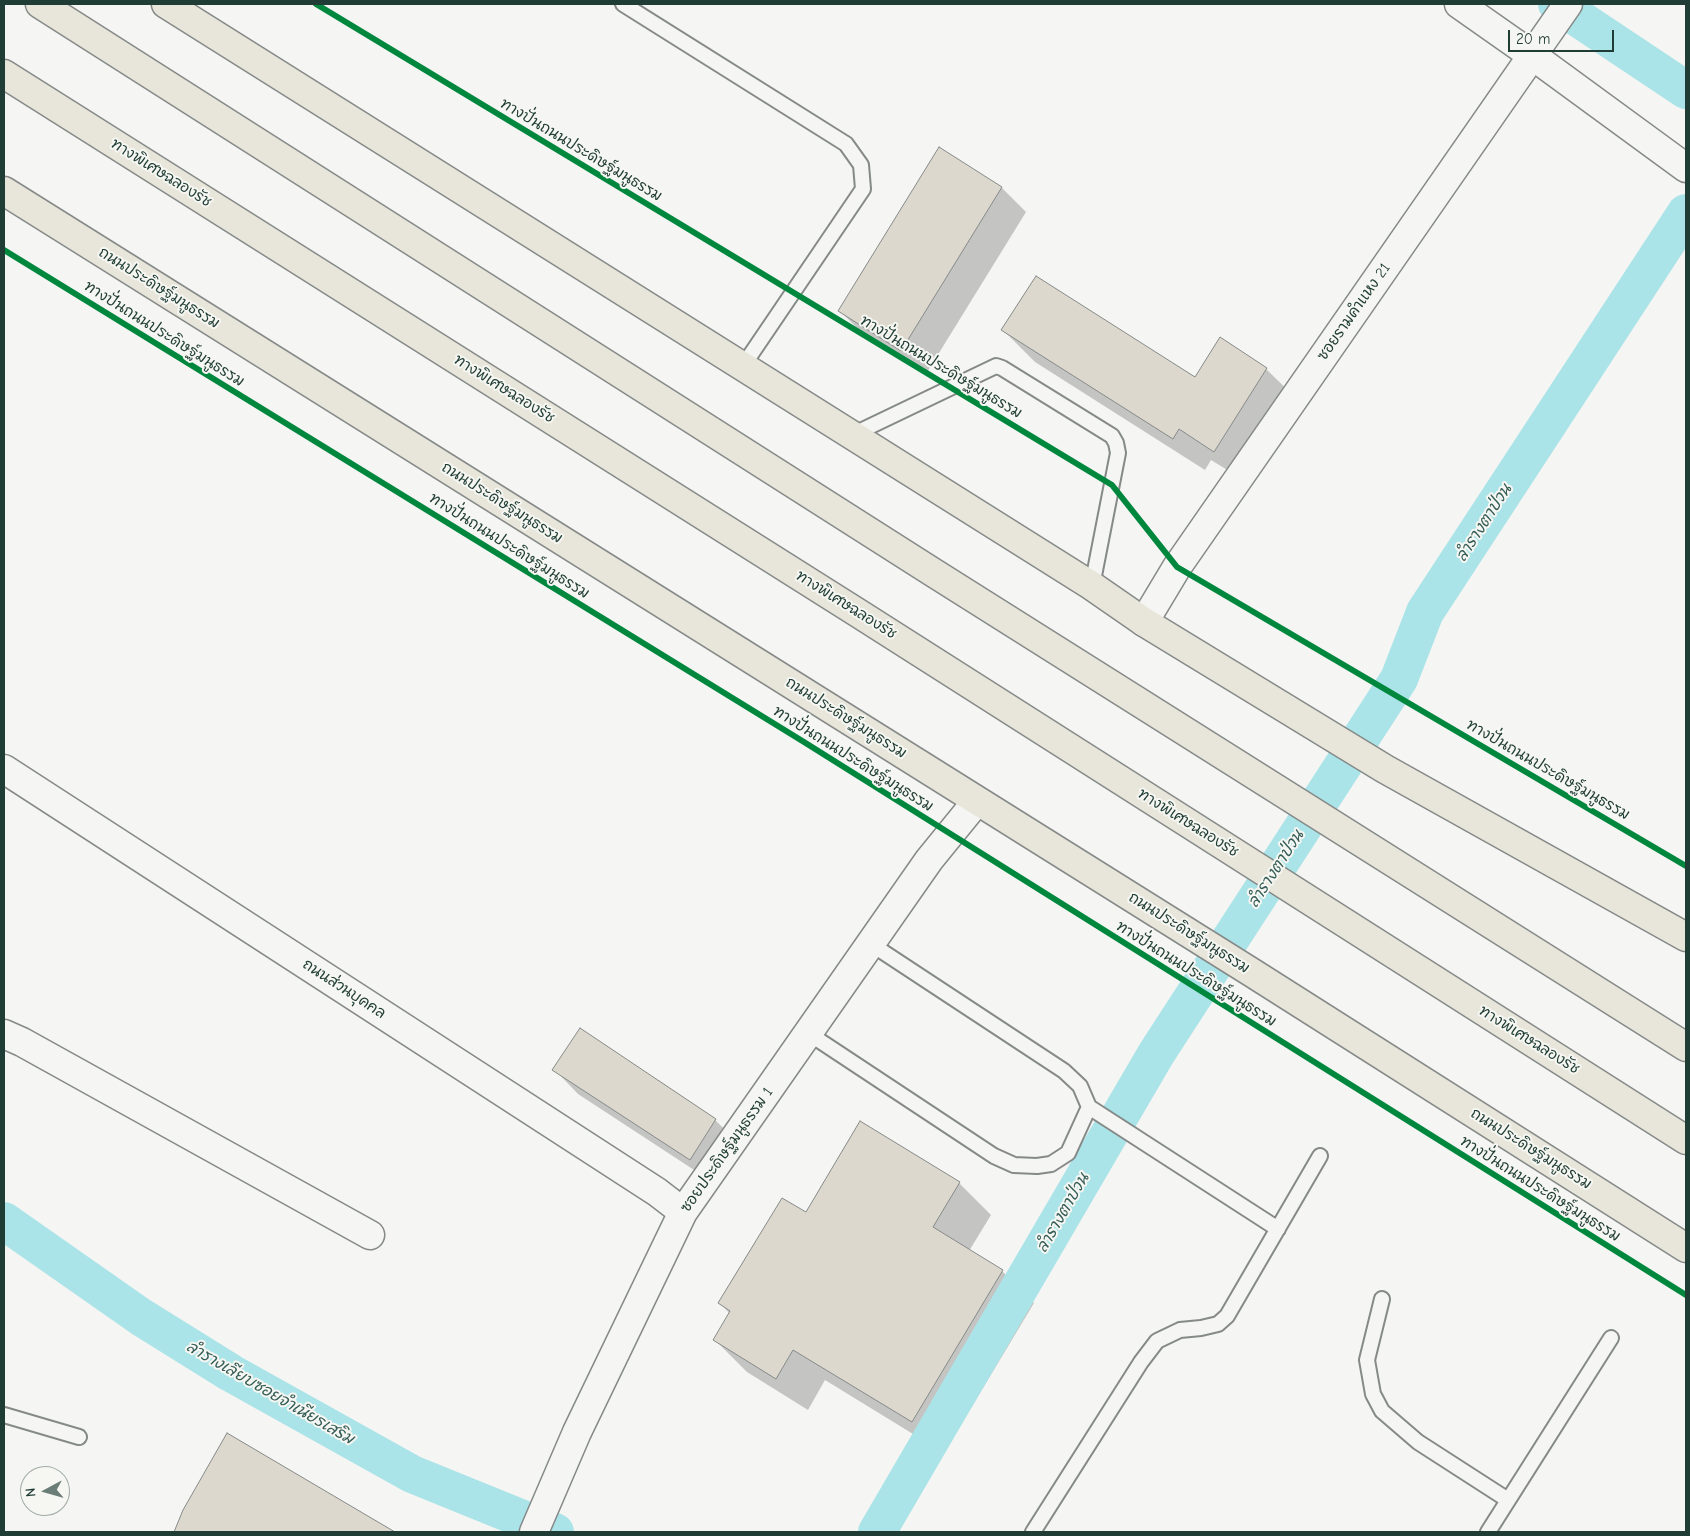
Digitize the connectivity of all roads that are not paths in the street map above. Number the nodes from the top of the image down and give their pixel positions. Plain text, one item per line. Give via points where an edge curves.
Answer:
1 (40, 4) edge
2 (166, 4) edge
3 (624, 4) edge
4 (1459, 4) edge
5 (1568, 4) edge
6 (1533, 56) junction
7 (4, 74) edge
8 (1686, 168) edge
9 (4, 191) edge
10 (743, 366) junction
11 (852, 435) junction
12 (1092, 586) junction
13 (1144, 622) junction
14 (4, 769) edge
15 (977, 801) junction
16 (1686, 937) edge
17 (871, 944) junction
18 (4, 1034) edge
19 (808, 1034) junction
20 (1686, 1047) edge
21 (1089, 1107) junction
22 (1686, 1140) edge
23 (1320, 1156) dead end
24 (683, 1212) junction
25 (1278, 1229) junction
26 (370, 1235) dead end
27 (1686, 1248) edge
28 (1382, 1299) dead end
29 (1611, 1338) dead end
30 (4, 1415) edge
31 (79, 1437) dead end
32 (1508, 1500) junction
33 (537, 1525) edge
34 (1033, 1532) edge
35 (1488, 1532) edge

1 - 20 main road
2 - 10 main road
3 - 10 lane via 846,144 860,165 863,189
4 - 6 street
5 - 6 street, ซอยรามคำแหง 21
6 - 8 street
6 - 13 street, ซอยรามคำแหง 21 via 1177,567
7 - 22 main road, ทางพิเศษฉลองรัช
9 - 15 main road, ถนนประดิษฐ์มนูธรรม
10 - 11 main road
11 - 12 main road
11 - 12 lane via 996,366 1112,436 1118,453
12 - 13 main road
13 - 16 main road via 1385,769
14 - 24 street, ถนนส่วนบุคคล via 657,1192
15 - 17 street, ซอยประดิษฐ์มนูธรรม 1 via 930,860
15 - 27 main road, ถนนประดิษฐ์มนูธรรม
17 - 19 street, ซอยประดิษฐ์มนูธรรม 1
17 - 21 lane via 1064,1071 1080,1086
18 - 26 street
19 - 21 lane via 994,1156 1014,1165 1051,1164 1068,1153
19 - 24 street, ซอยประดิษฐ์มนูธรรม 1
21 - 25 lane
23 - 25 lane
24 - 33 street, ซอยประดิษฐ์มนูธรรม 1 via 577,1432
25 - 34 lane via 1227,1316 1218,1324 1180,1330 1157,1341
28 - 32 lane via 1367,1360 1373,1394 1382,1411 1418,1442
29 - 32 lane
30 - 31 lane
32 - 35 lane

